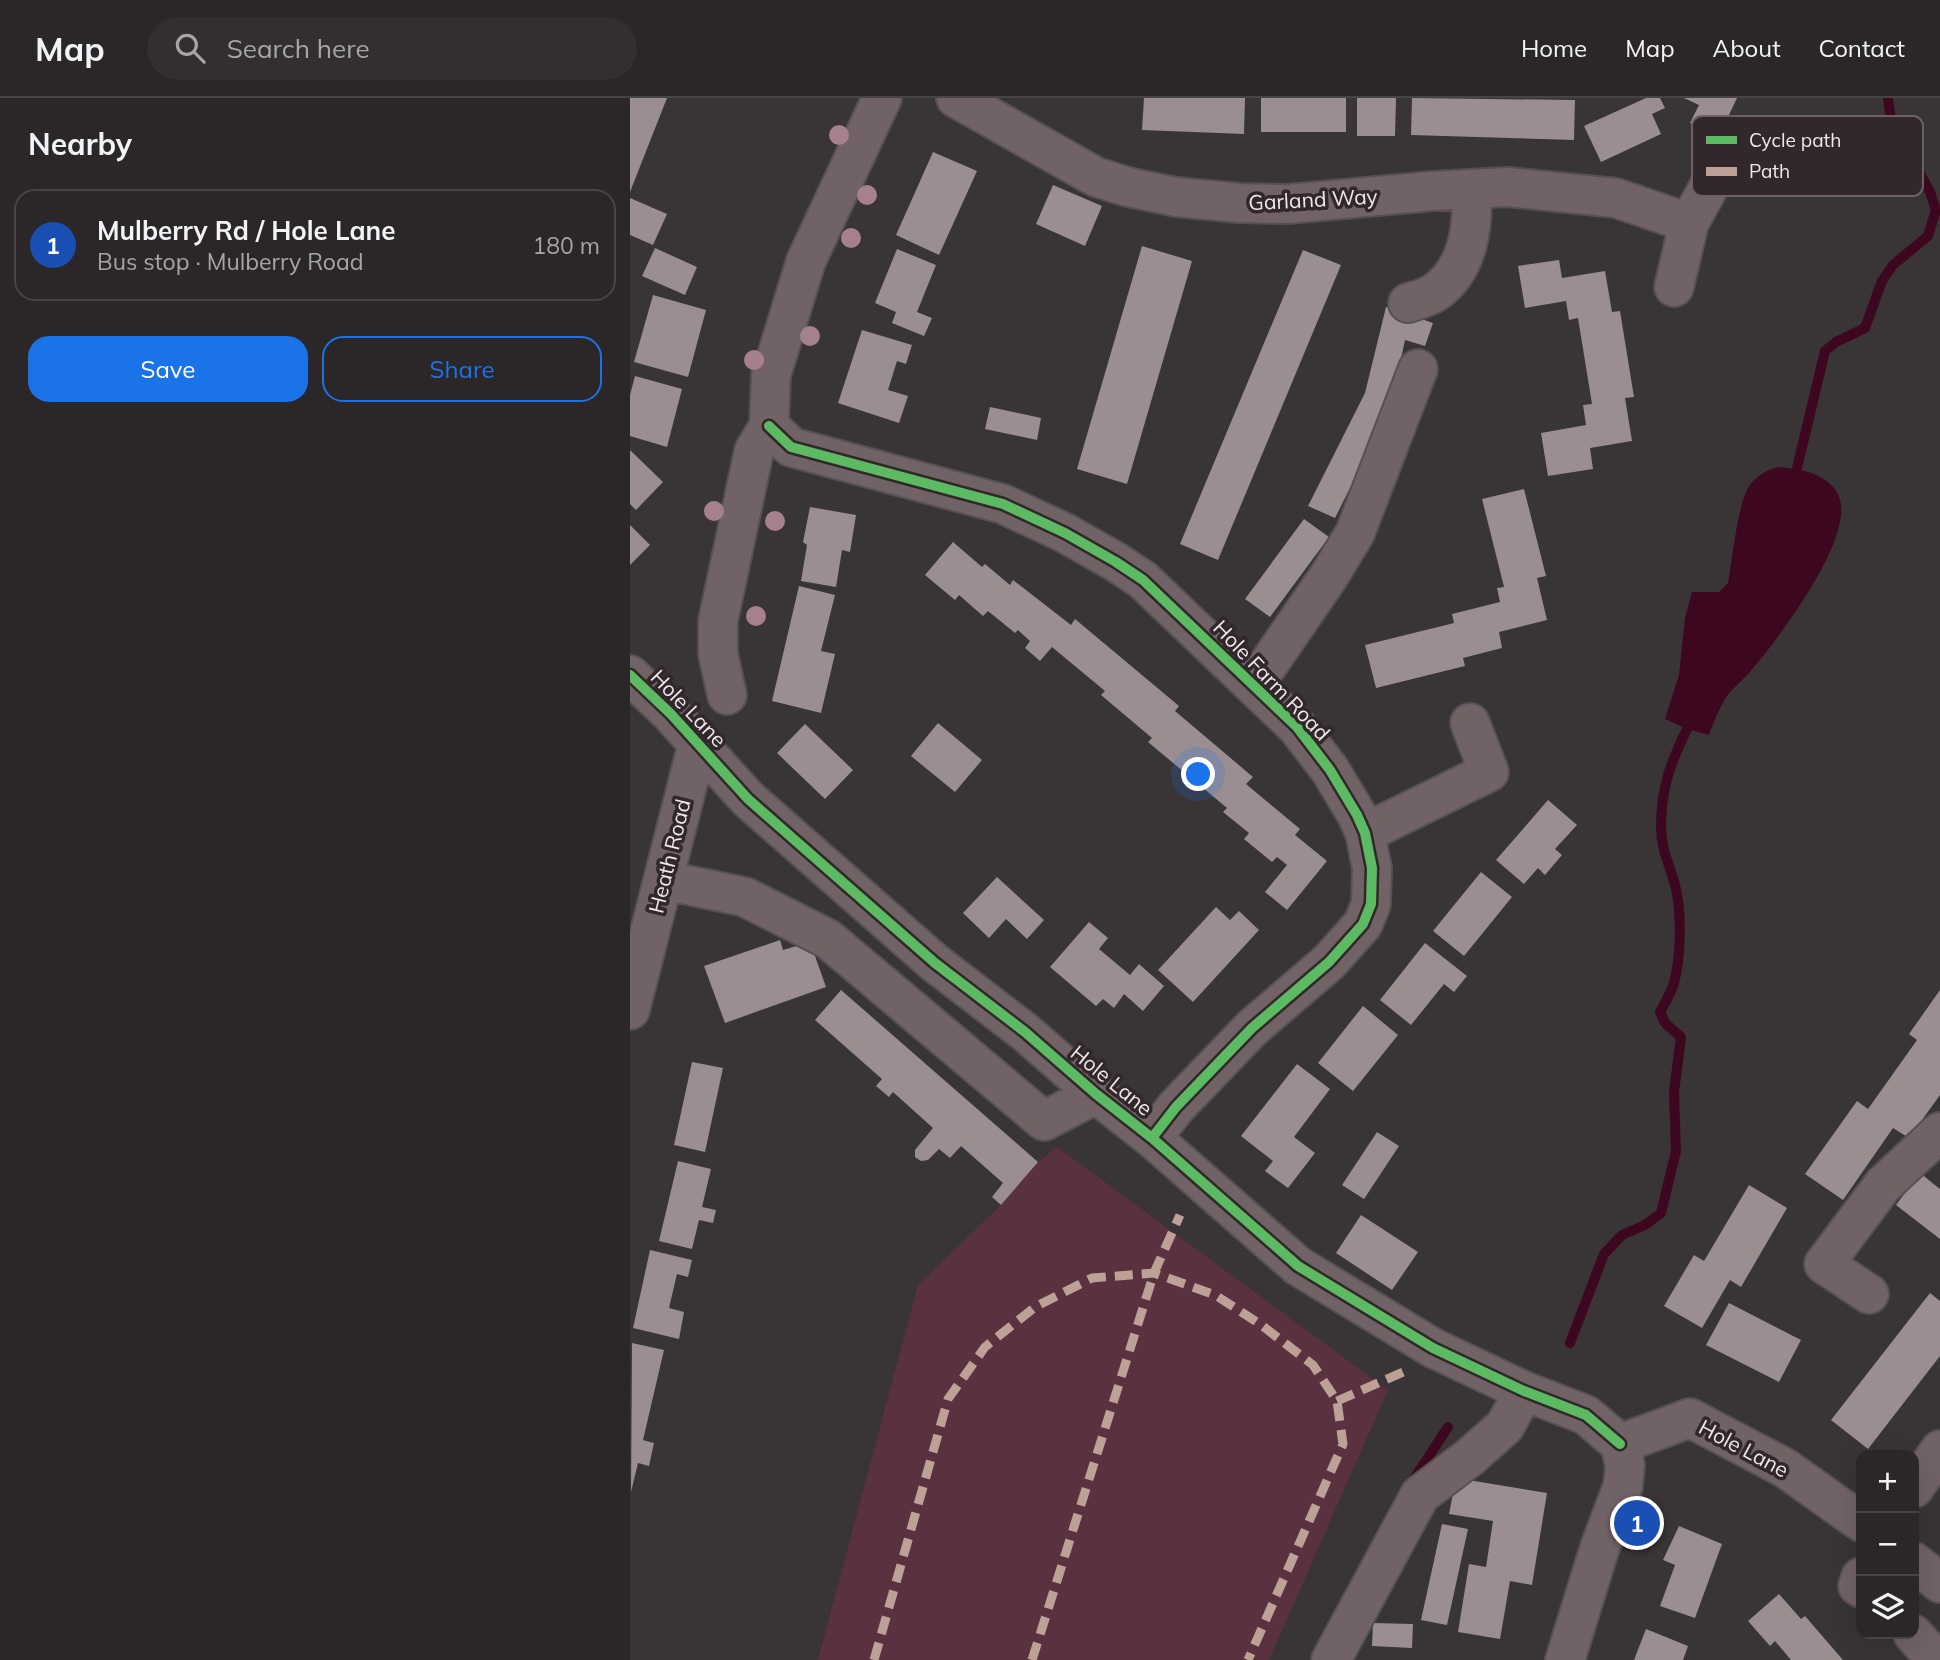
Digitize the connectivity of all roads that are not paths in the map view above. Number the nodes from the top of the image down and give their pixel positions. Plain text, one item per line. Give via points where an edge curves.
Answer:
1 (882, 98) edge
2 (956, 98) edge
3 (1471, 189) junction
4 (1704, 196) edge
5 (1689, 223) junction
6 (1674, 287) dead end
7 (1408, 303) dead end
8 (1418, 369) dead end
9 (769, 426) junction
10 (630, 675) edge
11 (1254, 685) junction
12 (727, 695) dead end
13 (1470, 723) dead end
14 (698, 743) junction
15 (1365, 833) junction
16 (663, 880) junction
17 (630, 1010) edge
18 (1096, 1094) junction
19 (1940, 1132) edge
20 (1152, 1138) junction
21 (1869, 1294) dead end
22 (1524, 1391) junction
23 (1620, 1444) junction
24 (1940, 1450) edge
25 (1919, 1481) edge
26 (1856, 1518) edge
27 (1919, 1566) edge
28 (1940, 1583) edge
29 (1917, 1639) edge
30 (1331, 1660) edge
31 (1565, 1660) edge
32 (1936, 1660) edge

1 - 9 street via 806,261 771,375
2 - 3 street, Garland Way via 1096,177 1176,197 1288,204
3 - 5 street, Garland Way via 1507,187 1616,198
3 - 7 street via 1473,215 1462,258 1440,288
4 - 5 street
5 - 6 street
8 - 11 street via 1355,533
9 - 11 street, Hole Farm Road via 790,447 1003,505 1065,533 1143,580
9 - 12 street via 754,451 719,621 718,654
10 - 14 street, Hole Lane
11 - 15 street, Hole Farm Road via 1297,727 1330,770
13 - 15 street via 1489,772
14 - 16 street, Heath Road
14 - 18 street, Hole Lane via 748,799 935,963
15 - 20 street, Hole Farm Road via 1372,868 1371,904 1363,924 1329,962 1252,1028
16 - 17 street, Heath Road
16 - 18 street via 745,897 828,939 1044,1121
18 - 20 street, Hole Lane
19 - 21 street via 1883,1185 1824,1264
20 - 22 street, Hole Lane via 1298,1266 1433,1348
22 - 23 street, Hole Lane via 1586,1415
22 - 30 street via 1505,1426 1420,1495
23 - 26 street, Hole Lane via 1690,1418 1785,1468
23 - 31 street via 1623,1486
24 - 25 street
27 - 28 street
29 - 32 street

